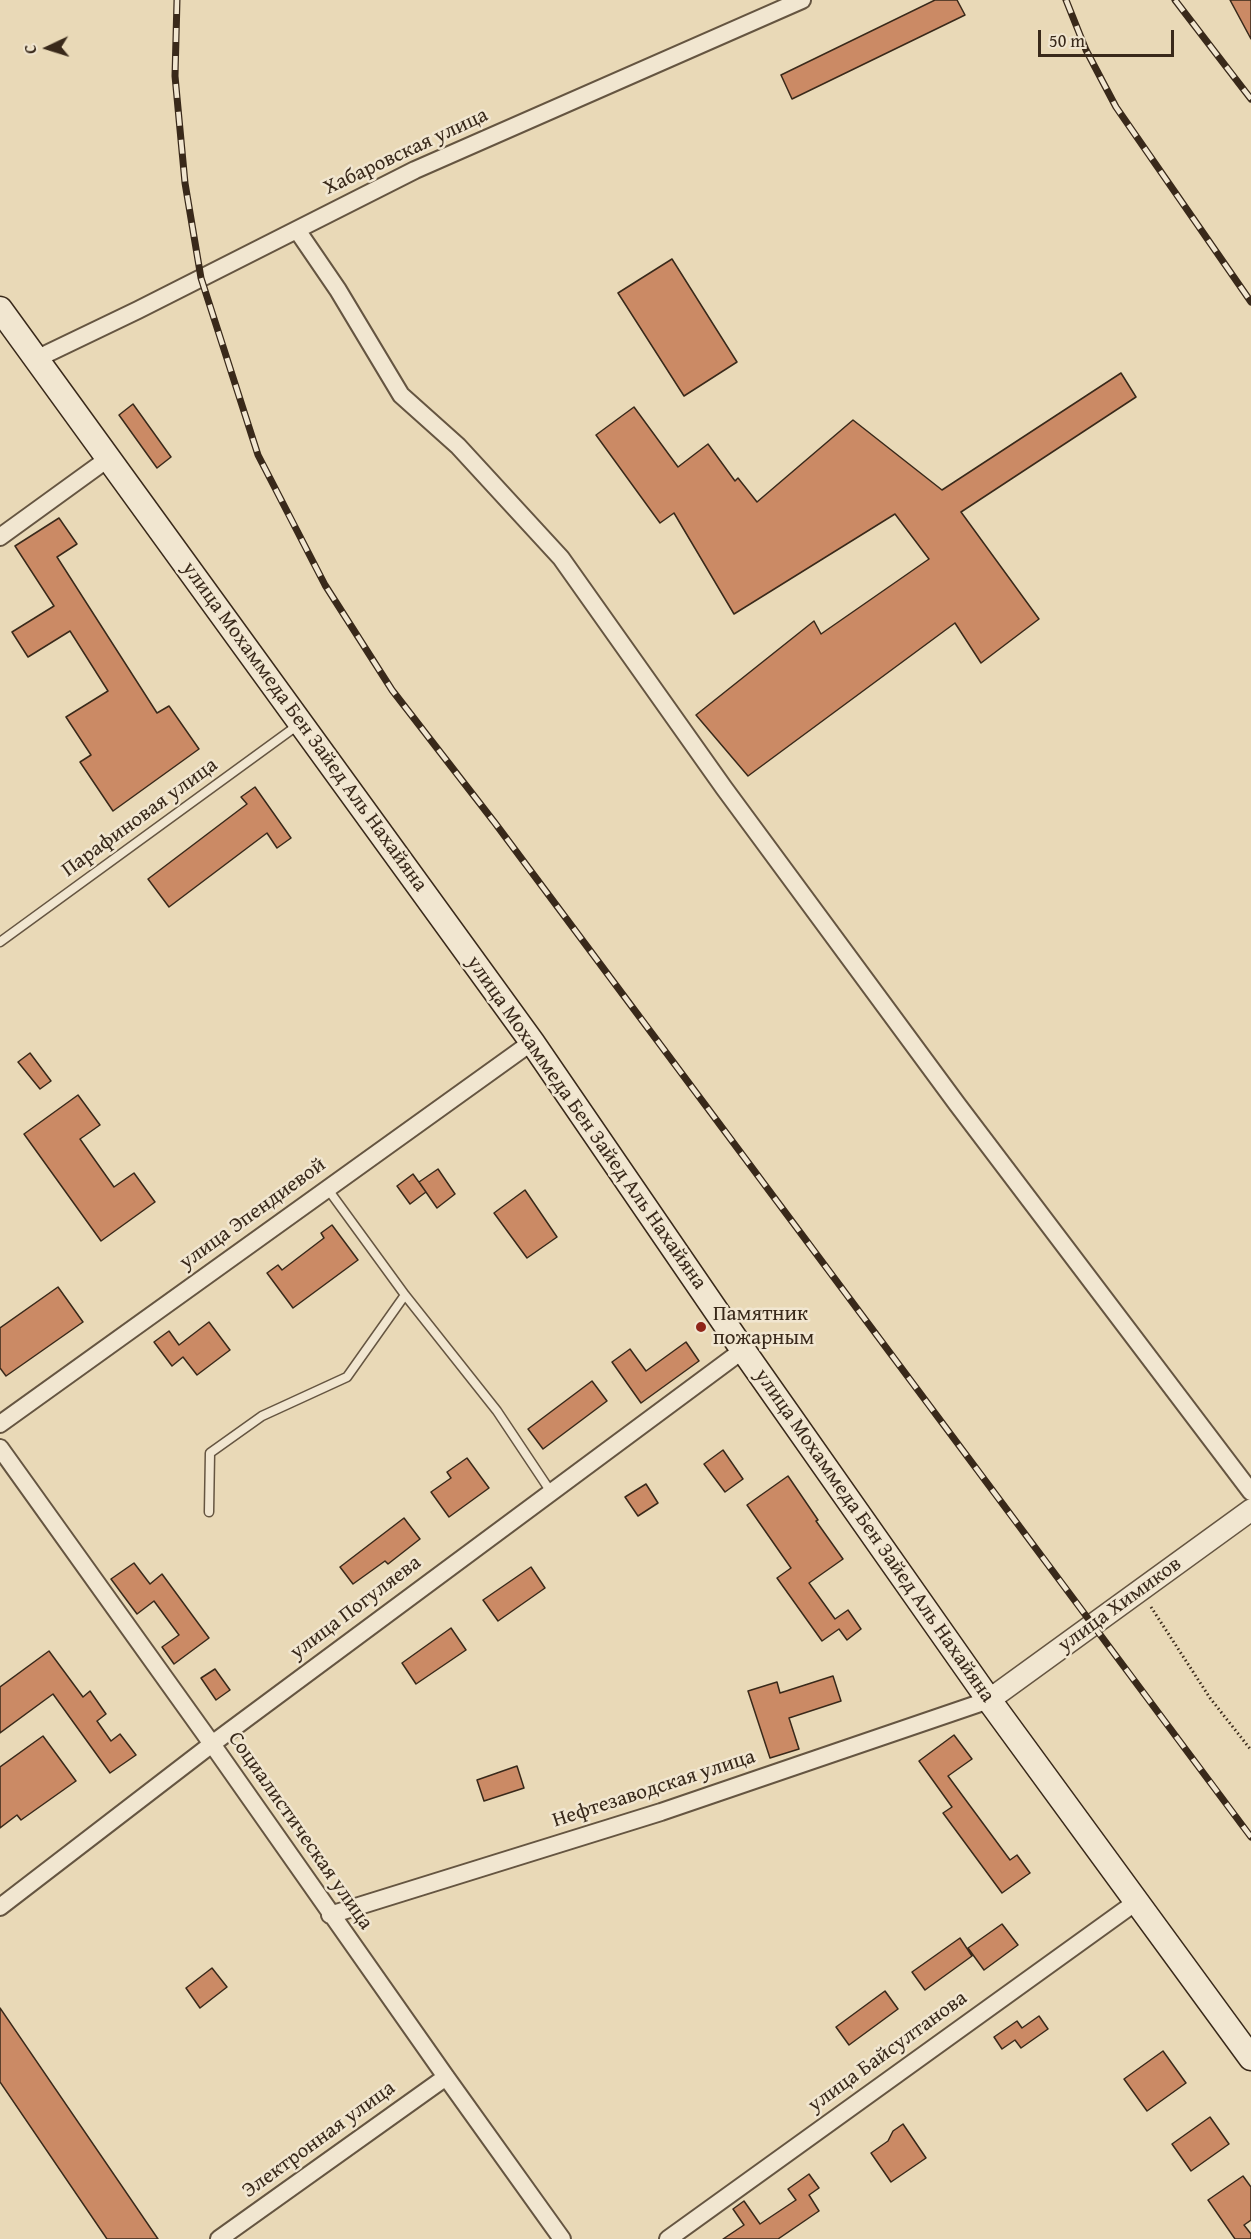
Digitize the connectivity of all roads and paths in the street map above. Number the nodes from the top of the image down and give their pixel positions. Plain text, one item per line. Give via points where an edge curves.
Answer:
1 (802, 0) edge
2 (297, 230) junction
3 (0, 309) edge
4 (36, 358) junction
5 (109, 458) junction
6 (0, 537) edge
7 (301, 723) junction
8 (0, 942) edge
9 (532, 1042) junction
10 (327, 1188) junction
11 (405, 1295) junction
12 (743, 1350) junction
13 (0, 1424) edge
14 (0, 1448) edge
15 (551, 1492) junction
16 (1251, 1492) edge
17 (1251, 1510) edge
18 (209, 1512) dead end
19 (1141, 1591) junction
20 (989, 1700) junction
21 (212, 1744) junction
22 (1251, 1750) edge
23 (1136, 1902) junction
24 (0, 1907) edge
25 (330, 1915) junction
26 (1251, 2058) edge
27 (446, 2078) junction
28 (219, 2239) edge
29 (562, 2239) edge
30 (668, 2239) edge

1 - 2 street, Хабаровская улица via 415,170
2 - 4 street, Хабаровская улица
2 - 16 street via 401,395 459,446 561,558 724,788 950,1094
3 - 4 main road, улица Мохаммеда Бен Зайед Аль Нахайяна
4 - 5 main road, улица Мохаммеда Бен Зайед Аль Нахайяна
5 - 6 street
5 - 7 main road, улица Мохаммеда Бен Зайед Аль Нахайяна
7 - 8 lane, Парафиновая улица
7 - 9 main road, улица Мохаммеда Бен Зайед Аль Нахайяна
9 - 10 street, улица Эпендиевой
9 - 12 main road, улица Мохаммеда Бен Зайед Аль Нахайяна
10 - 11 lane
10 - 13 street, улица Эпендиевой
11 - 15 lane via 497,1411
11 - 18 lane via 347,1377 262,1416 210,1453
12 - 15 street, улица Погуляева
12 - 20 main road, улица Мохаммеда Бен Зайед Аль Нахайяна
14 - 21 street, Социалистическая улица
15 - 21 street, улица Погуляева
17 - 19 street, улица Химиков
19 - 20 street, улица Химиков
19 - 22 path via 1210,1698
20 - 23 main road, улица Мохаммеда Бен Зайед Аль Нахайяна
20 - 25 street, Нефтезаводская улица via 661,1812
21 - 24 street, улица Погуляева
21 - 25 street, Социалистическая улица
23 - 26 main road, улица Мохаммеда Бен Зайед Аль Нахайяна
23 - 30 street, улица Байсултанова
25 - 27 street, Социалистическая улица
27 - 28 street, Электронная улица
27 - 29 street, Социалистическая улица

